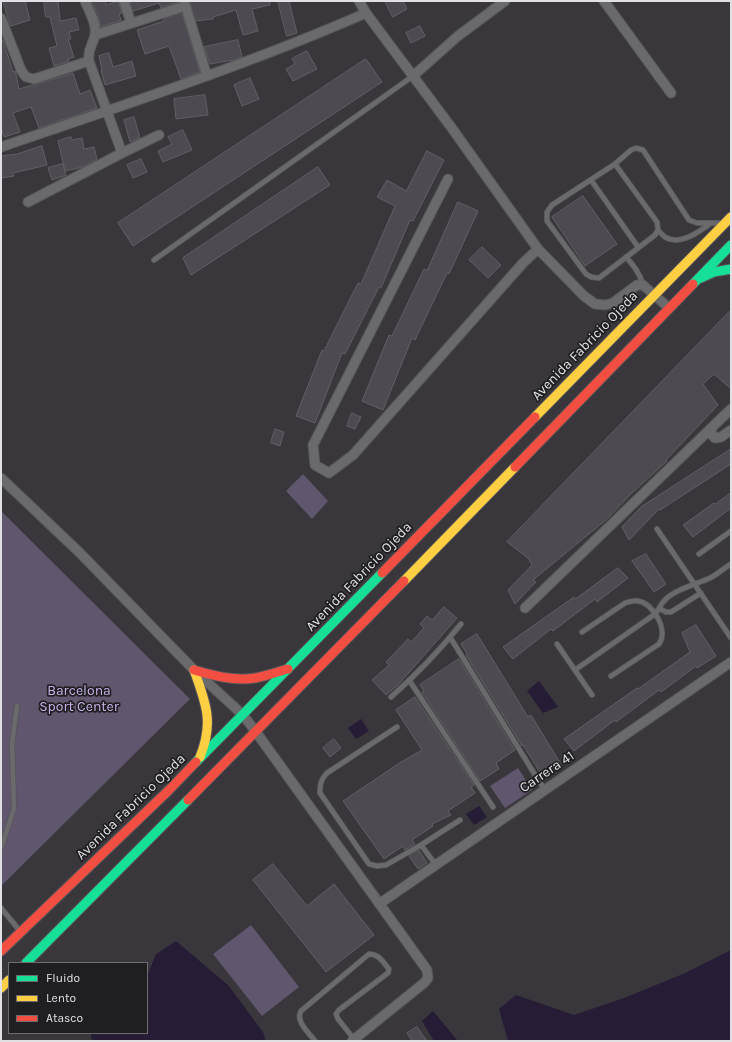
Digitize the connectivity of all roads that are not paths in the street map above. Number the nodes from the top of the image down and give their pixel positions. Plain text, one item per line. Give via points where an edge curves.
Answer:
1 (85, 1) edge
2 (124, 1) edge
3 (358, 1) edge
4 (505, 1) edge
5 (604, 1) edge
6 (185, 4) edge
7 (366, 13) junction
8 (1, 18) edge
9 (131, 24) junction
10 (95, 35) junction
11 (89, 61) junction
12 (207, 76) junction
13 (413, 76) junction
14 (671, 93) dead end
15 (107, 111) junction
16 (159, 135) dead end
17 (1, 147) edge
18 (122, 153) junction
19 (615, 164) junction
20 (448, 179) dead end
21 (591, 180) junction
22 (28, 202) dead end
23 (729, 220) edge
24 (711, 224) junction
25 (658, 230) junction
26 (731, 245) edge
27 (638, 247) junction
28 (538, 249) junction
29 (626, 257) junction
30 (154, 260) dead end
31 (731, 269) edge
32 (698, 279) junction
33 (643, 284) junction
34 (655, 295) junction
35 (669, 308) junction
36 (731, 409) edge
37 (711, 428) junction
38 (731, 430) edge
39 (1, 478) edge
40 (657, 529) dead end
41 (731, 531) edge
42 (700, 554) dead end
43 (731, 564) edge
44 (695, 585) junction
45 (701, 594) junction
46 (525, 608) dead end
47 (660, 609) junction
48 (655, 614) junction
49 (461, 624) dead end
50 (582, 632) dead end
51 (450, 637) junction
52 (731, 638) edge
53 (557, 644) dead end
54 (731, 662) edge
55 (288, 669) junction
56 (194, 670) junction
57 (575, 670) junction
58 (611, 676) dead end
59 (410, 680) junction
60 (592, 695) dead end
61 (390, 697) dead end
62 (17, 706) dead end
63 (243, 715) junction
64 (397, 727) dead end
65 (256, 732) junction
66 (197, 762) junction
67 (546, 790) junction
68 (492, 807) dead end
69 (460, 820) dead end
70 (421, 845) junction
71 (1, 848) edge
72 (436, 865) junction
73 (379, 904) junction
74 (1, 908) edge
75 (21, 932) junction
76 (1, 952) edge
77 (27, 962) edge
78 (353, 1040) edge
79 (315, 1041) edge

1 - 10 street via 94,23
2 - 9 street
3 - 7 street
4 - 13 street via 458,36
5 - 14 street
6 - 9 street
6 - 12 street
7 - 12 street
7 - 13 street
8 - 11 street via 26,77 34,79
9 - 10 street
10 - 11 street via 89,50
11 - 15 street
12 - 15 street
13 - 28 street
13 - 30 lane
15 - 17 street
15 - 18 street
16 - 18 street
18 - 22 street
19 - 21 lane
19 - 24 lane via 631,150 643,150 689,220 698,224
19 - 25 lane via 657,222
20 - 28 street via 313,445 315,465 330,473 353,455
21 - 27 lane
21 - 29 lane via 552,205 547,212 547,221 591,278 599,278
23 - 24 lane
23 - 34 street, Avenida Fabricio Ojeda
24 - 25 lane via 685,239 673,240
25 - 27 lane
26 - 32 street
27 - 29 lane
28 - 33 street via 584,296 596,304 613,303 634,286
29 - 33 lane via 635,267
31 - 32 street via 714,272
32 - 35 street
33 - 34 street
34 - 35 street
34 - 55 street, Avenida Fabricio Ojeda
35 - 65 street
36 - 37 street
37 - 38 street via 715,438
37 - 46 street
39 - 56 street via 79,552
40 - 44 lane
41 - 42 lane
43 - 44 lane
44 - 45 lane
44 - 47 lane via 668,597
45 - 47 lane via 671,612
45 - 52 lane
47 - 48 lane
48 - 50 lane via 644,603 632,601
48 - 57 lane
48 - 58 lane via 662,627 663,639
49 - 51 lane
51 - 59 lane
51 - 67 lane
53 - 57 lane
54 - 67 street, Carrera 41
55 - 56 street via 255,678 213,676
55 - 63 street, Avenida Fabricio Ojeda
56 - 63 street
56 - 66 street via 206,704 208,721 204,748
57 - 60 lane
59 - 61 lane
59 - 68 lane
62 - 71 lane via 12,743 14,809
63 - 65 street
63 - 66 street, Avenida Fabricio Ojeda
64 - 70 lane via 327,773 320,786 320,793 369,864 386,865
65 - 73 street
65 - 77 street
66 - 75 street, Avenida Fabricio Ojeda
67 - 72 street, Carrera 41
69 - 70 lane
70 - 72 lane
72 - 73 street, Carrera 41
73 - 78 street via 427,970 428,978
74 - 75 lane
75 - 76 street, Avenida Fabricio Ojeda
78 - 79 lane via 336,1014 388,973 389,969 375,954 369,954 301,1011 300,1020

